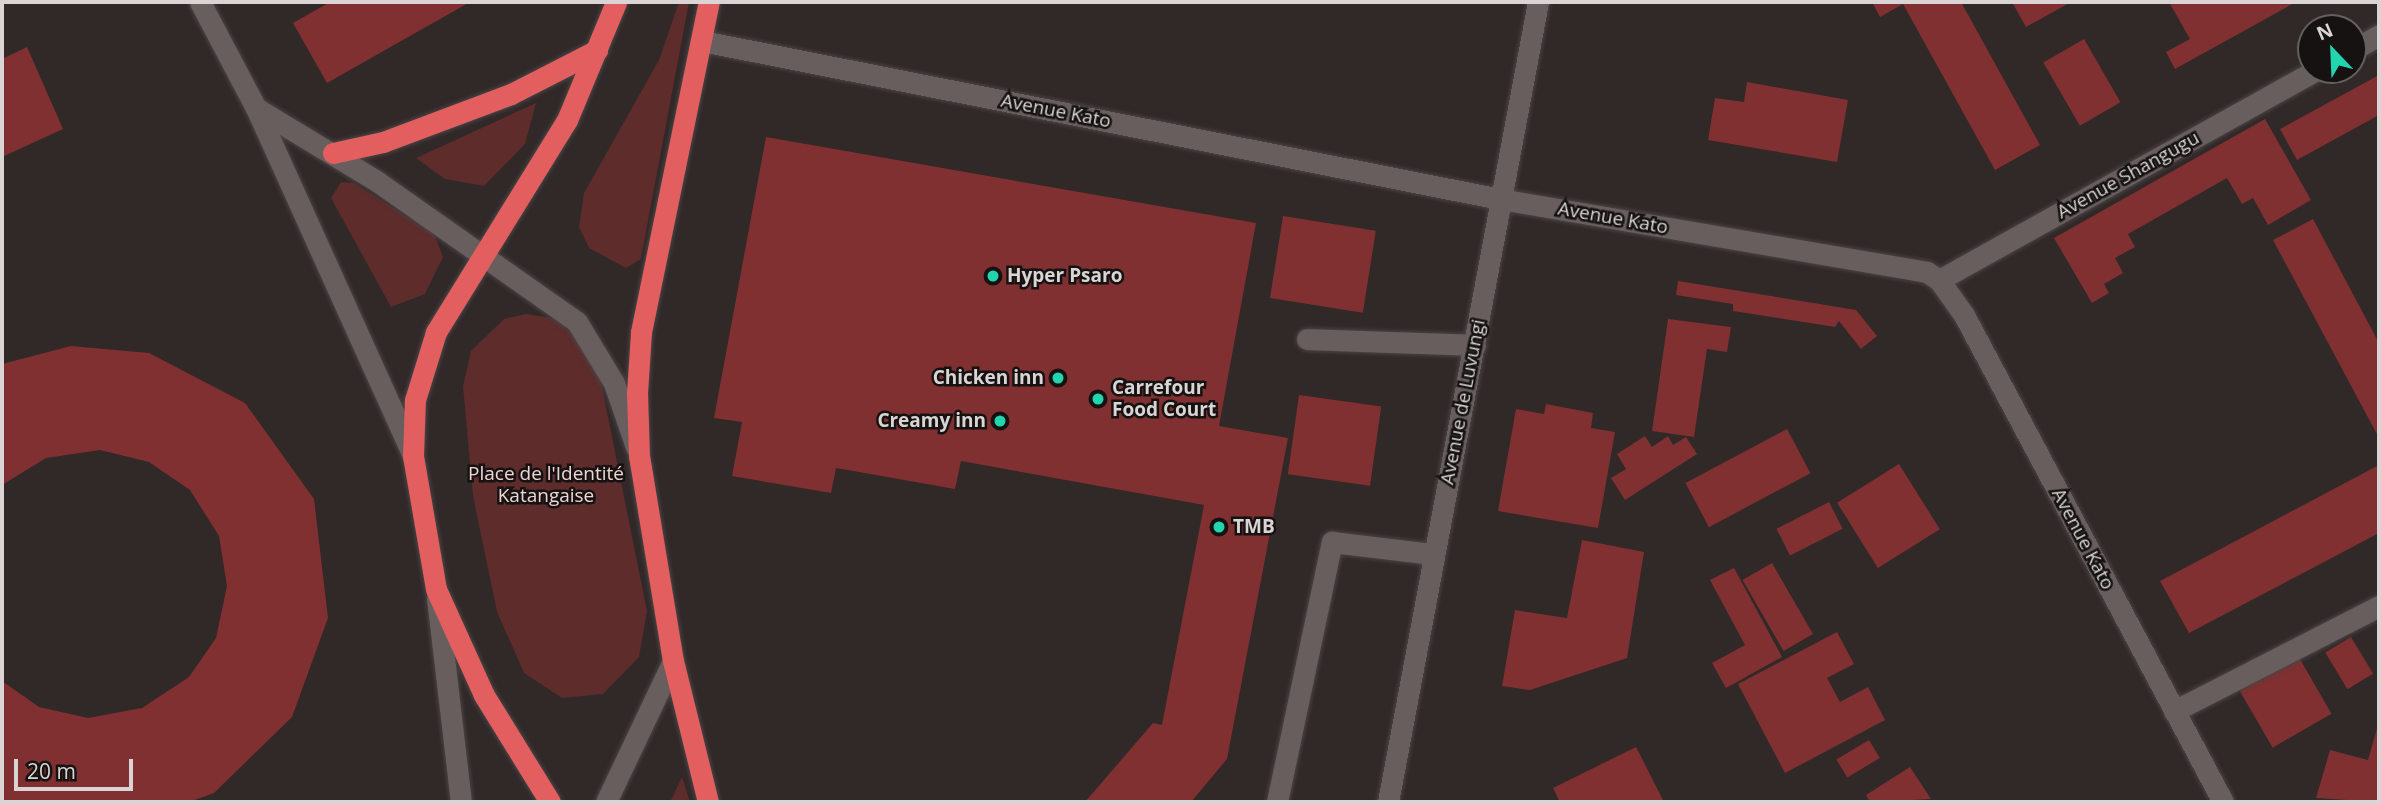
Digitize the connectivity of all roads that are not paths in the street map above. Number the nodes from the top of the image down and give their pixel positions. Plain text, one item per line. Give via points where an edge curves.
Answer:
1 (200, 2) edge
2 (616, 2) edge
3 (709, 2) edge
4 (1538, 2) edge
5 (702, 41) junction
6 (597, 50) junction
7 (2297, 81) edge
8 (256, 108) junction
9 (333, 153) junction
10 (1500, 199) junction
11 (484, 255) junction
12 (1939, 280) junction
13 (1307, 339) dead end
14 (1475, 345) junction
15 (414, 456) junction
16 (639, 456) junction
17 (1433, 554) junction
18 (436, 589) junction
19 (2379, 606) edge
20 (673, 661) junction
21 (2174, 711) junction
22 (460, 802) edge
23 (550, 802) edge
24 (607, 802) edge
25 (708, 802) edge
26 (1277, 802) edge
27 (1388, 802) edge
28 (2223, 802) edge

1 - 8 street
2 - 6 highway
3 - 5 highway
4 - 10 street, Avenue de Luvungi
5 - 10 street, Avenue Kato
5 - 16 highway via 641,332
6 - 9 highway via 488,104 383,142
6 - 11 highway via 567,120
7 - 12 street, Avenue Shangugu
8 - 9 street
8 - 15 street
9 - 11 street
10 - 12 street, Avenue Kato via 1902,266
10 - 14 street, Avenue de Luvungi
11 - 15 highway via 456,294 424,364 415,400
11 - 16 street via 577,322 614,383
12 - 21 street, Avenue Kato via 1964,314
13 - 14 street
14 - 17 street, Avenue de Luvungi
15 - 18 highway
16 - 20 highway
17 - 26 street via 1332,542
17 - 27 street, Avenue de Luvungi
18 - 22 street
18 - 23 highway via 484,695
19 - 21 street
20 - 24 street
20 - 25 highway
21 - 28 street, Avenue Kato

